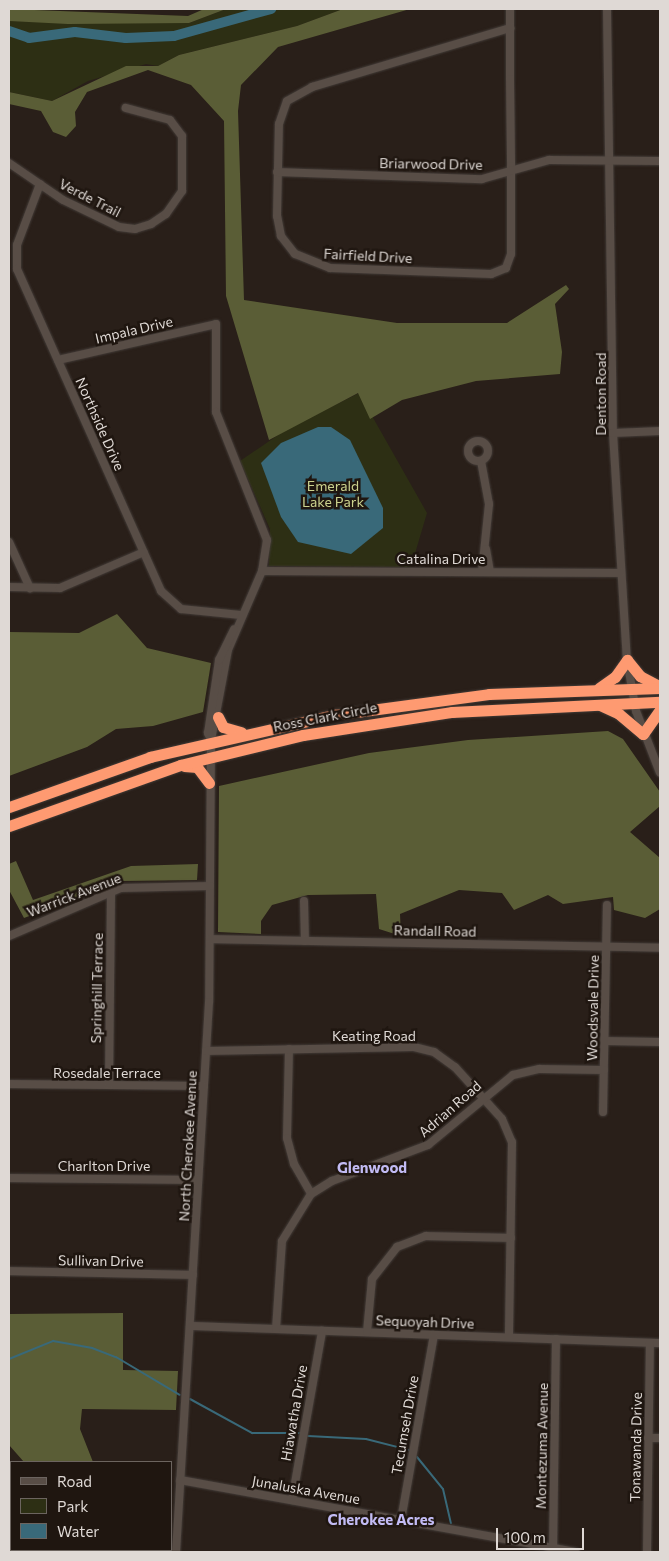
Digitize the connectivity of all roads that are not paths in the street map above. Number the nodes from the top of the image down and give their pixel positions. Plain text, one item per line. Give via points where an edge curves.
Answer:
1 (510, 9) edge
2 (607, 9) edge
3 (510, 28) junction
4 (126, 108) dead end
5 (612, 160) junction
6 (660, 161) edge
7 (9, 163) edge
8 (277, 172) junction
9 (510, 172) junction
10 (40, 184) junction
11 (216, 324) joint
12 (58, 360) junction
13 (660, 431) edge
14 (613, 433) junction
15 (482, 461) dead end
16 (9, 542) edge
17 (144, 552) junction
18 (262, 571) junction
19 (486, 572) junction
20 (621, 573) junction
21 (9, 587) edge
22 (30, 588) junction
23 (241, 615) junction
24 (234, 629) junction
25 (626, 660) junction
26 (660, 687) edge
27 (630, 688) junction
28 (597, 689) junction
29 (556, 690) junction
30 (489, 694) junction
31 (634, 702) junction
32 (660, 702) edge
33 (596, 703) junction
34 (394, 705) junction
35 (548, 705) junction
36 (490, 708) junction
37 (660, 710) edge
38 (218, 717) junction
39 (396, 719) junction
40 (248, 733) junction
41 (643, 734) junction
42 (211, 740) junction
43 (210, 757) junction
44 (180, 765) junction
45 (112, 769) junction
46 (660, 773) edge
47 (209, 783) junction
48 (117, 786) junction
49 (9, 807) edge
50 (26, 819) junction
51 (9, 820) edge
52 (9, 826) edge
53 (210, 886) junction
54 (111, 891) junction
55 (304, 901) dead end
56 (607, 905) dead end
57 (9, 936) edge
58 (210, 939) junction
59 (305, 941) junction
60 (606, 947) junction
61 (660, 948) edge
62 (604, 1041) junction
63 (660, 1042) edge
64 (289, 1049) junction
65 (206, 1051) junction
66 (604, 1070) junction
67 (9, 1084) edge
68 (109, 1085) junction
69 (204, 1086) junction
70 (483, 1097) junction
71 (603, 1112) dead end
72 (9, 1178) edge
73 (198, 1180) junction
74 (311, 1194) junction
75 (512, 1238) junction
76 (9, 1272) edge
77 (193, 1275) junction
78 (190, 1326) junction
79 (276, 1329) junction
80 (322, 1331) junction
81 (367, 1332) junction
82 (434, 1335) junction
83 (510, 1338) junction
84 (556, 1339) junction
85 (650, 1343) junction
86 (660, 1343) edge
87 (648, 1438) junction
88 (660, 1438) edge
89 (180, 1480) junction
90 (292, 1500) junction
91 (401, 1520) junction
92 (553, 1550) edge
93 (176, 1552) edge
94 (576, 1552) edge
95 (647, 1552) edge

1 - 3 street, Fairfield Drive
2 - 5 street, Denton Road
3 - 8 street, Fairfield Drive via 298,93 280,116
3 - 9 street, Fairfield Drive
4 - 10 street, Verde Trail via 170,120 182,136 182,191 166,214 142,228 128,229 63,200
5 - 6 street, Briarwood Drive
5 - 9 street, Briarwood Drive via 540,161
5 - 14 street, Denton Road
7 - 10 street, Verde Trail
8 - 9 street, Briarwood Drive via 482,179
8 - 9 street, Fairfield Drive via 281,236 295,254 311,264 330,268 491,274 503,271 510,258
10 - 12 street, Northside Drive via 17,245 16,263
11 - 12 street, Impala Drive
11 - 18 street, North Cherokee Avenue via 214,404 264,524 267,548
12 - 17 street, Northside Drive
13 - 14 street
14 - 20 street, Denton Road
15 - 19 street via 489,504
16 - 22 street
17 - 22 street via 68,585
17 - 23 street, Northside Drive via 162,591 176,606
18 - 19 street, Catalina Drive
18 - 23 street, North Cherokee Avenue
19 - 20 street, Catalina Drive
20 - 25 street, Denton Road
21 - 22 street
23 - 24 street, North Cherokee Avenue
24 - 38 street, North Cherokee Avenue
24 - 42 street, North Cherokee Avenue via 219,660 208,733
25 - 26 highway via 640,676
25 - 27 street, Denton Road
25 - 28 highway via 615,677
26 - 27 highway, Ross Clark Circle
27 - 28 highway, Ross Clark Circle
27 - 31 street, Denton Road
28 - 29 highway, Ross Clark Circle
29 - 30 highway, Ross Clark Circle
29 - 35 highway
30 - 34 highway, Ross Clark Circle
30 - 36 highway
31 - 32 highway, Ross Clark Circle
31 - 33 highway, Ross Clark Circle
31 - 41 street, Denton Road
33 - 35 highway, Ross Clark Circle
33 - 41 highway via 619,714
34 - 39 highway
34 - 40 highway, Ross Clark Circle
35 - 36 highway, Ross Clark Circle
36 - 39 highway, Ross Clark Circle
37 - 41 highway
38 - 40 highway via 223,727
38 - 42 street, North Cherokee Avenue
39 - 43 highway, Ross Clark Circle
40 - 42 highway, Ross Clark Circle
41 - 46 street, Denton Road
42 - 43 street, North Cherokee Avenue
42 - 45 highway, Ross Clark Circle
43 - 44 highway, Ross Clark Circle
43 - 47 street, North Cherokee Avenue
44 - 47 highway via 197,767
44 - 48 highway, Ross Clark Circle
45 - 48 highway
45 - 49 highway, Ross Clark Circle
47 - 53 street, North Cherokee Avenue
48 - 50 highway, Ross Clark Circle
50 - 51 highway
50 - 52 highway, Ross Clark Circle
53 - 54 street, Warrick Avenue via 140,886
53 - 58 street, North Cherokee Avenue
54 - 57 street, Warrick Avenue
54 - 68 street, Springhill Terrace
55 - 59 street
56 - 60 street, Woodsvale Drive
58 - 59 street, Randall Road
58 - 65 street, North Cherokee Avenue
59 - 60 street, Randall Road
60 - 61 street, Randall Road
60 - 62 street, Woodsvale Drive
62 - 63 street
62 - 66 street, Woodsvale Drive
64 - 65 street, Keating Road
64 - 70 street, Keating Road via 421,1048 450,1062
64 - 74 street via 287,1138 294,1164
65 - 69 street, North Cherokee Avenue
66 - 70 street, Adrian Road via 526,1071 506,1078
66 - 71 street, Woodsvale Drive
67 - 68 street, Rosedale Terrace
68 - 69 street, Rosedale Terrace
69 - 73 street, North Cherokee Avenue
70 - 74 street, Adrian Road via 417,1152 332,1181
70 - 75 street, Keating Road via 502,1119 512,1142
72 - 73 street, Charlton Drive
73 - 77 street, North Cherokee Avenue
74 - 79 street, Adrian Road via 282,1241
75 - 81 street via 426,1236 397,1247 381,1262 370,1284
75 - 83 street, Keating Road
76 - 77 street, Sullivan Drive
77 - 78 street, North Cherokee Avenue
78 - 79 street, Sequoyah Drive
78 - 89 street, North Cherokee Avenue
79 - 80 street, Sequoyah Drive
80 - 81 street, Sequoyah Drive
80 - 90 street, Hiawatha Drive
81 - 82 street, Sequoyah Drive
82 - 83 street, Sequoyah Drive
82 - 91 street, Tecumseh Drive
83 - 84 street, Sequoyah Drive
84 - 85 street, Sequoyah Drive
84 - 92 street, Montezuma Avenue
85 - 86 street, Sequoyah Drive
85 - 87 street, Tonawanda Drive
87 - 88 street
87 - 95 street, Tonawanda Drive
89 - 90 street, Junaluska Avenue
89 - 93 street, North Cherokee Avenue
90 - 91 street, Junaluska Avenue
91 - 92 street, Junaluska Avenue
92 - 94 street, Junaluska Avenue

